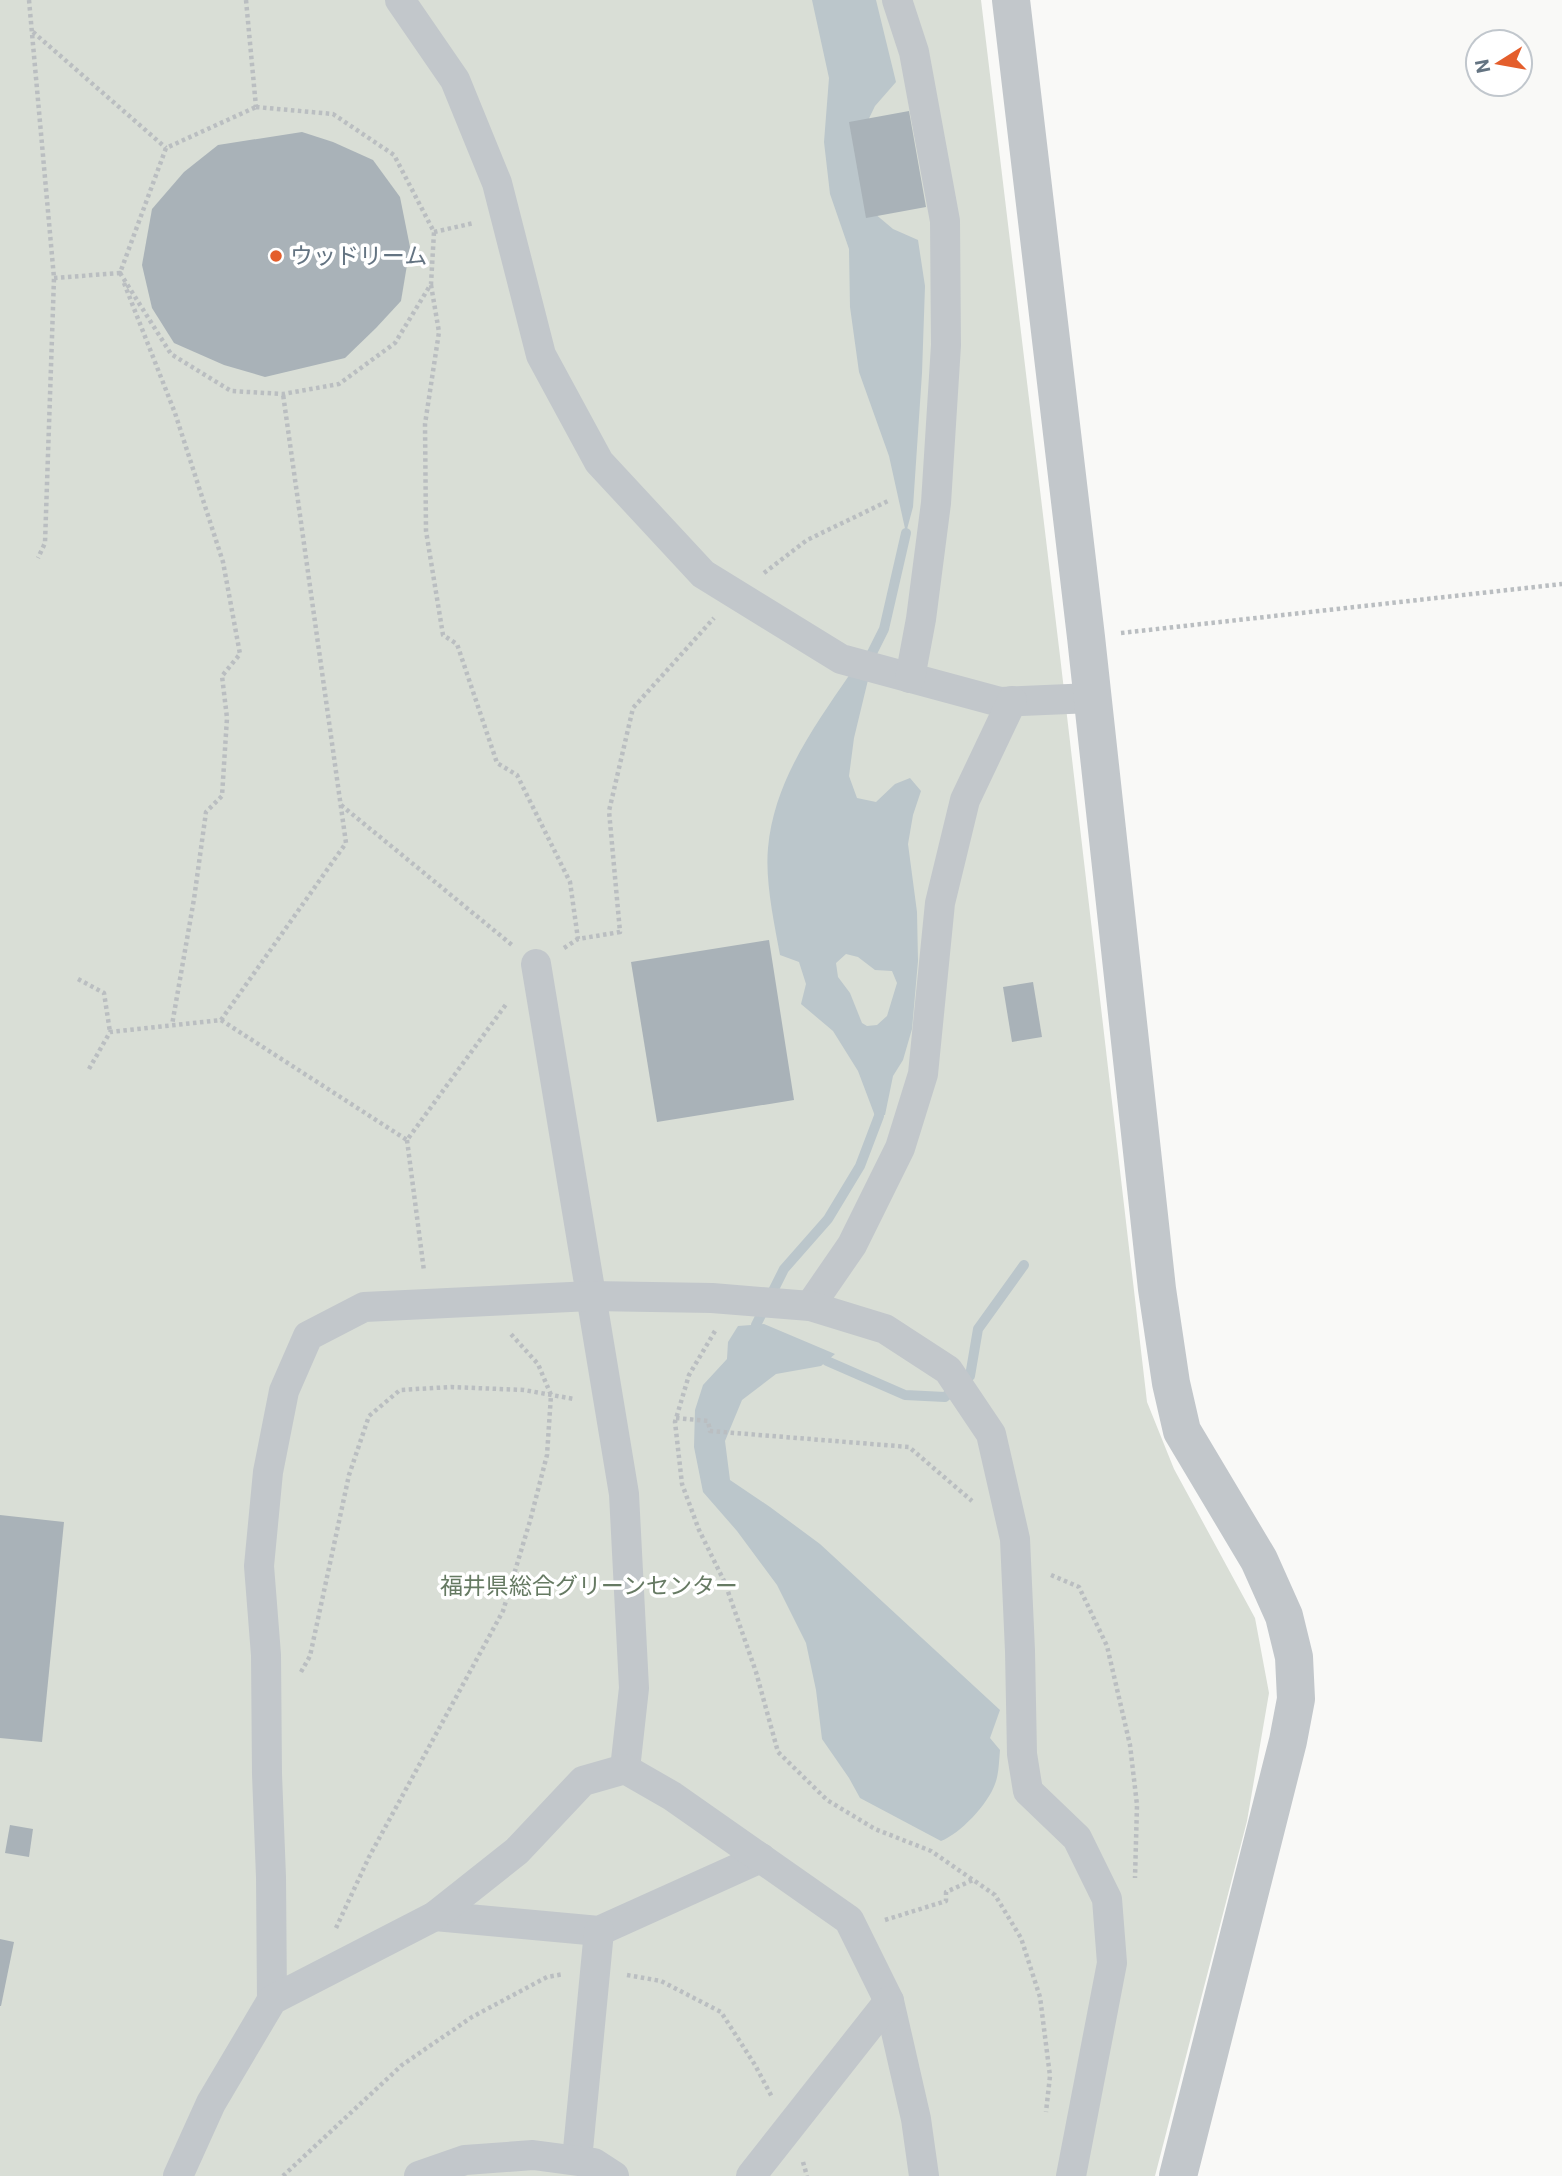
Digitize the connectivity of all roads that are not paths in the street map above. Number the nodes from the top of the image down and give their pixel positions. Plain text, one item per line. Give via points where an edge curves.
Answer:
1 (400, 0) edge
2 (897, 0) edge
3 (1011, 0) edge
4 (910, 677) junction
5 (1092, 698) junction
6 (1012, 701) junction
7 (536, 964) road end
8 (591, 1296) junction
9 (810, 1306) junction
10 (625, 1769) junction
11 (761, 1858) junction
12 (435, 1916) junction
13 (599, 1931) junction
14 (272, 2000) junction
15 (889, 2001) junction
16 (576, 2160) junction
17 (178, 2176) edge
18 (419, 2176) edge
19 (614, 2176) edge
20 (751, 2176) edge
21 (924, 2176) edge
22 (1071, 2176) edge
23 (1178, 2176) edge

1 - 4 street via 455,80 497,183 541,355 599,462 703,574 841,659
2 - 4 street via 914,52 945,221 946,345 936,503
3 - 5 street
4 - 6 street via 1000,702
5 - 6 street
5 - 23 street via 1171,1383 1182,1432 1259,1560 1284,1616 1294,1657 1296,1699 1288,1741
6 - 9 street via 965,800 940,903 923,1074 900,1148 852,1245
7 - 8 street
8 - 9 street
8 - 10 street via 624,1494 634,1688
8 - 14 street via 364,1307 307,1336 284,1391 268,1472 259,1566 267,1655
9 - 22 street via 885,1329 948,1370 991,1434 1016,1553 1022,1754 1028,1791 1077,1838 1107,1899 1112,1964
10 - 11 street
10 - 12 street via 583,1781 517,1850
11 - 13 street
11 - 15 street via 849,1920
12 - 13 street
12 - 14 street
13 - 16 street
14 - 17 street via 211,2102
15 - 20 street
15 - 21 street
16 - 18 street via 534,2155 465,2160
16 - 19 street via 594,2162

